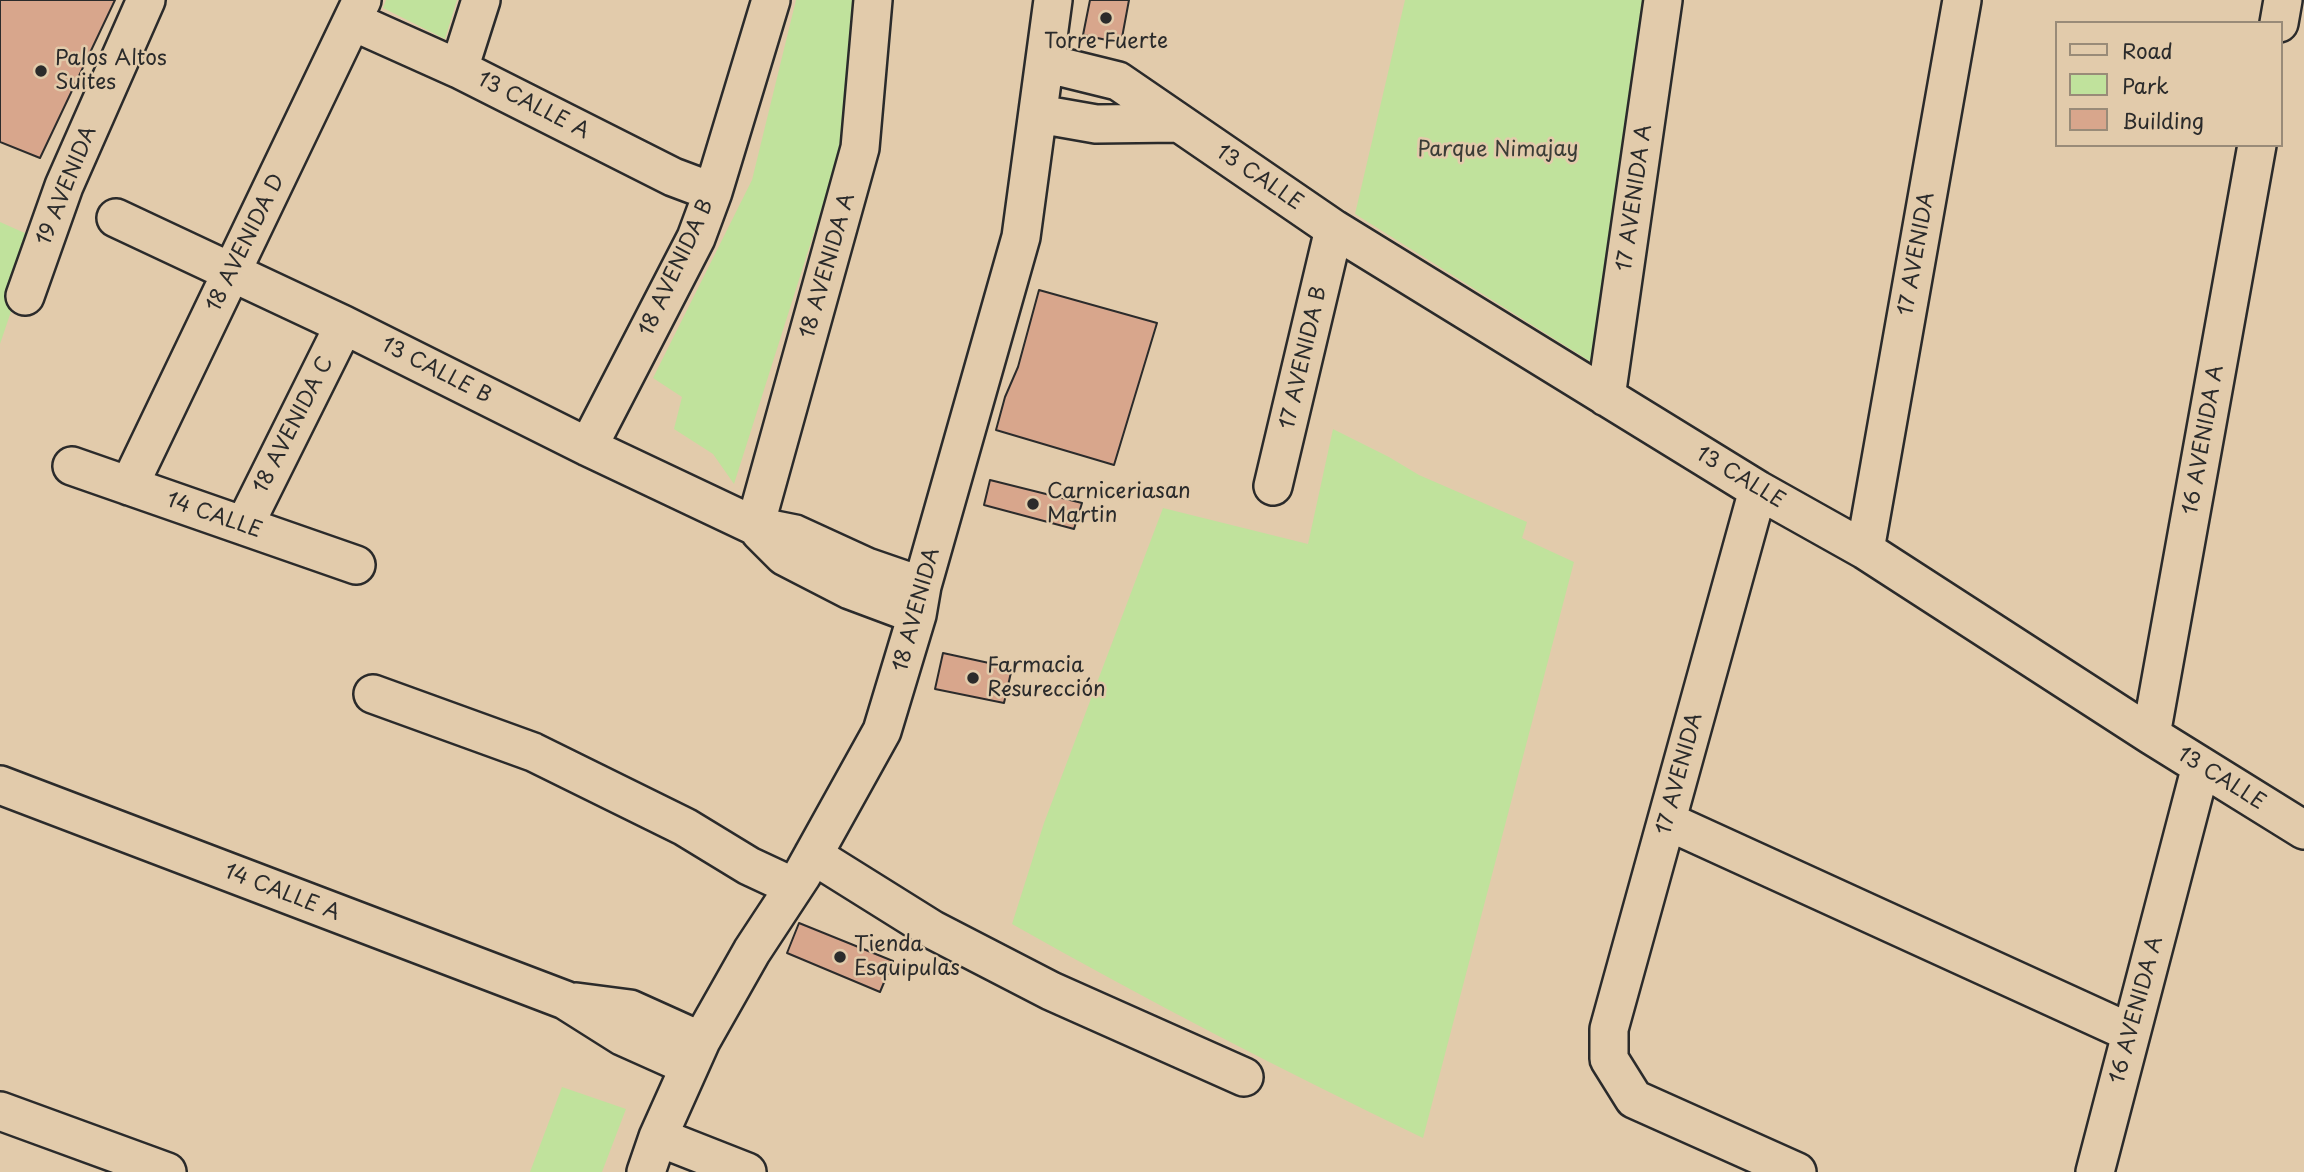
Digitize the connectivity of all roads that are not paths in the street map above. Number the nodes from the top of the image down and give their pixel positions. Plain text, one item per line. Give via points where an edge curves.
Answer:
1 (146, 0) edge
2 (481, 0) edge
3 (771, 0) edge
4 (873, 0) edge
5 (1053, 0) edge
6 (1663, 0) edge
7 (1962, 0) edge
8 (2283, 0) edge
9 (357, 11) edge
10 (2279, 21) edge
11 (1045, 63) junction
12 (459, 69) junction
13 (1039, 114) junction
14 (1178, 123) junction
15 (2257, 147) edge
16 (713, 192) junction
17 (116, 218) dead end
18 (1334, 229) junction
19 (232, 272) junction
20 (25, 296) dead end
21 (344, 325) junction
22 (1606, 397) junction
23 (588, 447) junction
24 (72, 466) dead end
25 (129, 486) junction
26 (1273, 486) dead end
27 (1758, 491) junction
28 (244, 526) junction
29 (755, 526) junction
30 (1866, 550) junction
31 (356, 565) dead end
32 (919, 601) junction
33 (373, 694) dead end
34 (2151, 735) junction
35 (2201, 766) junction
36 (0, 785) edge
37 (1667, 821) junction
38 (2304, 830) edge
39 (813, 855) junction
40 (794, 887) junction
41 (2131, 1033) junction
42 (695, 1053) junction
43 (1244, 1077) dead end
44 (0, 1111) edge
45 (658, 1137) junction
46 (167, 1172) edge
47 (646, 1172) edge
48 (747, 1172) edge
49 (1797, 1172) edge
50 (2095, 1172) edge

1 - 20 street, 19 AVENIDA via 64,186
2 - 12 street
3 - 16 street, 18 AVENIDA B
4 - 29 street, 18 AVENIDA A via 860,148
5 - 11 street, 18 AVENIDA
6 - 22 street, 17 AVENIDA A
7 - 30 street, 17 AVENIDA
8 - 10 street
9 - 12 street, 13 CALLE A
9 - 19 street, 18 AVENIDA D
11 - 13 street, 18 AVENIDA
11 - 14 street, 13 CALLE via 1118,81
12 - 16 street, 13 CALLE A via 673,177
13 - 14 street via 1096,124
13 - 32 street, 18 AVENIDA via 1021,236
14 - 18 street, 13 CALLE
15 - 34 street, 16 AVENIDA A
16 - 23 street, 18 AVENIDA B via 696,238
17 - 19 street, 13 CALLE B
18 - 22 street, 13 CALLE
18 - 26 street, 17 AVENIDA B
19 - 21 street, 13 CALLE B
19 - 25 street, 18 AVENIDA D
21 - 23 street, 13 CALLE B
21 - 28 street, 18 AVENIDA C
22 - 27 street, 13 CALLE
23 - 29 street, 13 CALLE B
24 - 25 street, 14 CALLE
25 - 28 street, 14 CALLE
27 - 30 street, 13 CALLE
27 - 37 street, 17 AVENIDA
28 - 31 street, 14 CALLE
29 - 32 street, 13 CALLE B via 784,556 850,590
30 - 34 street, 13 CALLE
32 - 39 street, 18 AVENIDA via 881,731
33 - 40 street via 533,752
34 - 35 street, 13 CALLE
35 - 38 street, 13 CALLE
35 - 41 street, 16 AVENIDA A
36 - 42 street, 14 CALLE A via 565,1000 630,1009
37 - 41 street
37 - 49 street, 17 AVENIDA via 1609,1029 1609,1059 1634,1099
39 - 40 street, 18 AVENIDA
39 - 43 street via 933,930 1051,991
40 - 42 street, 18 AVENIDA
41 - 50 street, 16 AVENIDA A
42 - 45 street, 18 AVENIDA
44 - 46 street
45 - 47 street, 18 AVENIDA
45 - 48 street

